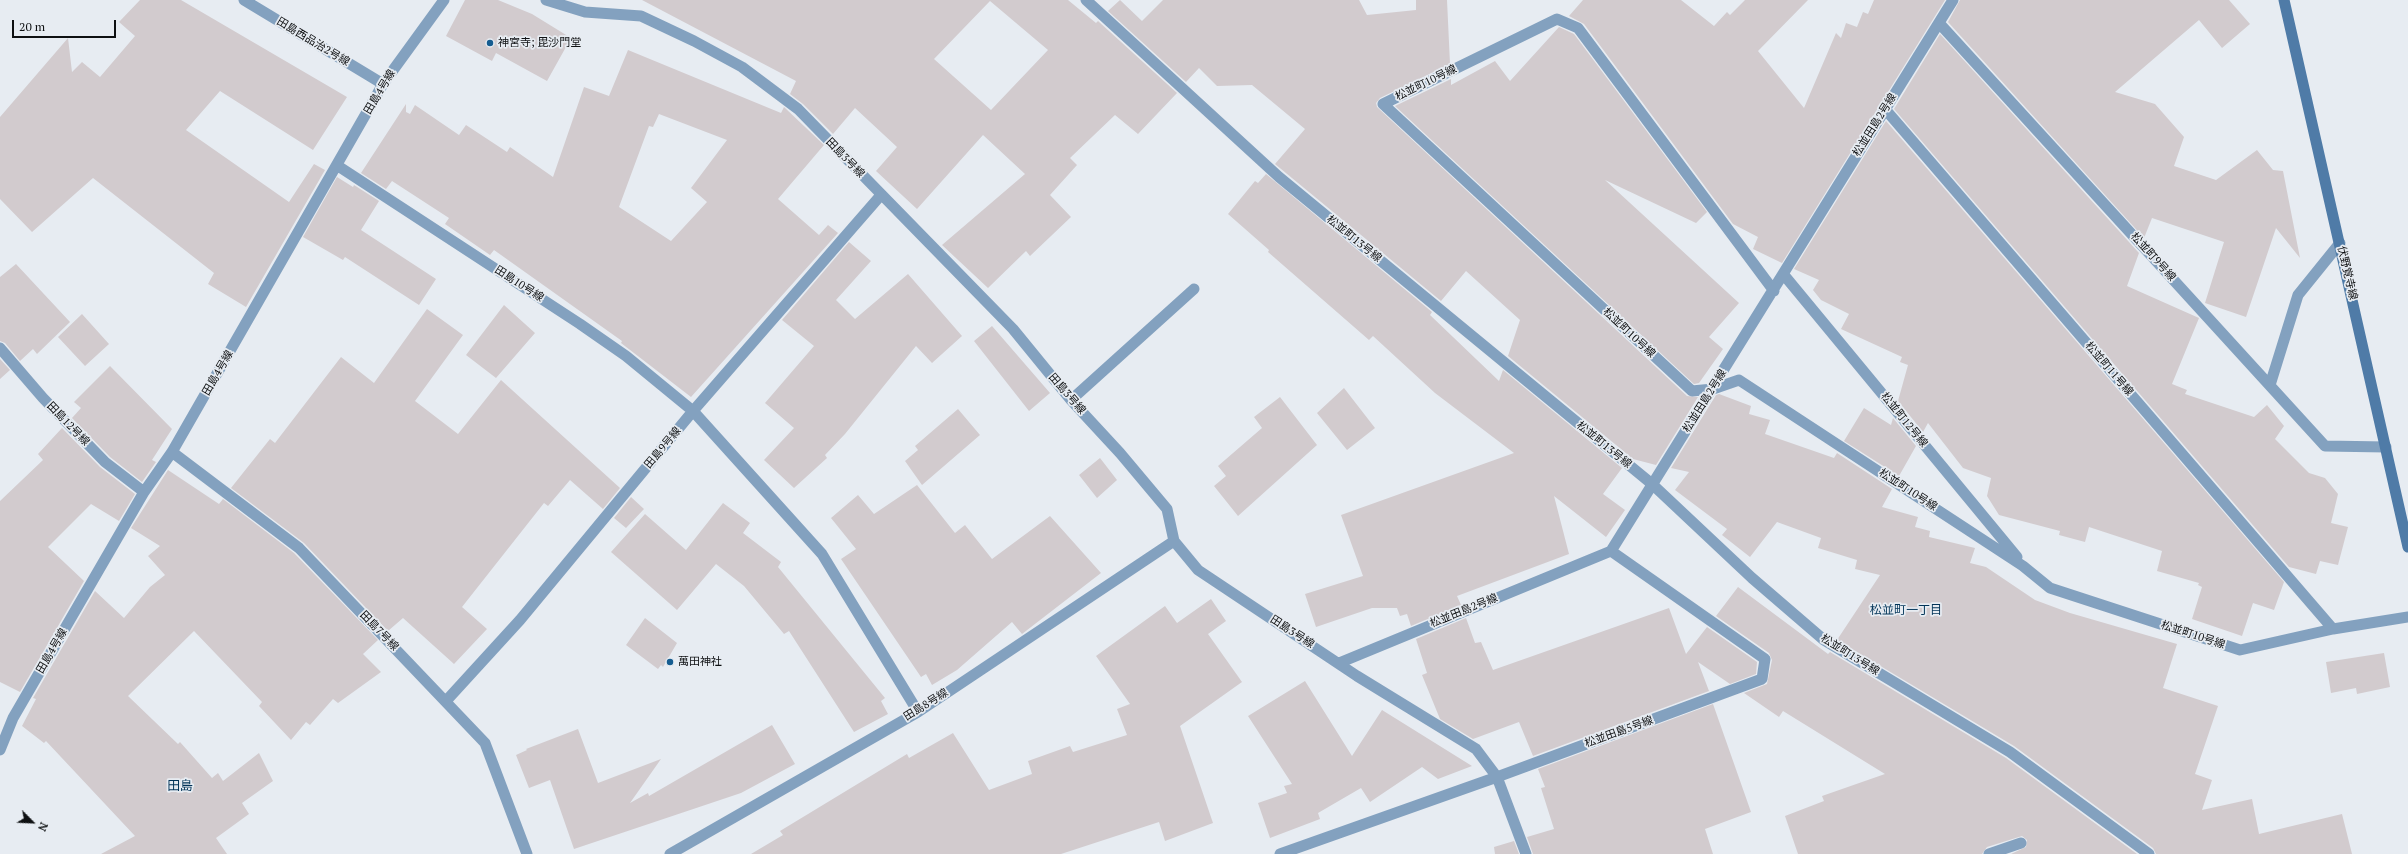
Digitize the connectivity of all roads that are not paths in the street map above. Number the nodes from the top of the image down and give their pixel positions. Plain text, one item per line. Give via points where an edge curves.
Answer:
1 (244, 0) edge
2 (444, 0) edge
3 (546, 0) edge
4 (1086, 0) edge
5 (1953, 0) edge
6 (2284, 0) edge
7 (1939, 23) junction
8 (383, 84) junction
9 (1885, 109) junction
10 (338, 166) junction
11 (881, 195) junction
12 (2340, 243) junction
13 (1784, 275) junction
14 (1194, 289) dead end
15 (1774, 291) junction
16 (0, 348) edge
17 (2270, 385) junction
18 (1713, 389) junction
19 (1071, 400) junction
20 (694, 411) junction
21 (2386, 447) junction
22 (172, 452) junction
23 (1652, 484) junction
24 (144, 492) junction
25 (1174, 541) junction
26 (2408, 547) edge
27 (1611, 551) junction
28 (2024, 566) junction
29 (2408, 618) edge
30 (2333, 629) junction
31 (1339, 663) junction
32 (446, 701) junction
33 (918, 712) junction
34 (0, 750) edge
35 (1497, 777) junction
36 (2021, 843) dead end
37 (527, 854) edge
38 (670, 854) edge
39 (1280, 854) edge
40 (1526, 854) edge
41 (1989, 854) edge
42 (2149, 854) edge

1 - 8 street, 田島西品治2号線
2 - 8 street, 田島4号線
3 - 11 street, 田島3号線 via 585,12 641,16 719,54 798,109
4 - 23 street, 松並町13号線 via 1279,177
5 - 7 street, 松並田島2号線
6 - 12 main road, 伏野覚寺線
7 - 9 street, 松並田島2号線
7 - 17 street, 松並町9号線
8 - 10 street, 田島4号線
9 - 13 street, 松並田島2号線
9 - 30 street, 松並町11号線
10 - 20 street, 田島10号線 via 586,328 626,356
10 - 22 street, 田島4号線
11 - 19 street, 田島3号線 via 1013,329
11 - 20 street, 田島9号線
12 - 17 street via 2298,295
12 - 21 main road, 伏野覚寺線
13 - 15 street, 松並田島2号線
13 - 28 street, 松並町12号線
14 - 19 street
15 - 18 street, 松並田島2号線
15 - 18 street, 松並町10号線 via 1578,28 1557,19 1383,104 1692,391
16 - 24 street, 田島12号線 via 43,398 105,462
17 - 21 street, 松並町9号線 via 2325,446
18 - 23 street, 松並田島2号線
18 - 28 street, 松並町10号線 via 1739,380
19 - 25 street, 田島3号線 via 1167,509
20 - 32 street, 田島9号線 via 520,620
20 - 33 street, 田島10号線 via 822,554
21 - 26 main road, 伏野覚寺線
22 - 24 street, 田島4号線
22 - 32 street, 田島7号線 via 300,548
23 - 27 street, 松並田島2号線
23 - 42 street, 松並町13号線 via 1752,578 1824,640 2010,752
24 - 34 street, 田島4号線 via 13,718
25 - 31 street, 田島3号線 via 1198,570
25 - 33 street, 田島8号線
27 - 31 street, 松並田島2号線
27 - 35 street, 松並田島5号線 via 1765,659 1762,679
28 - 30 street, 松並町10号線 via 2050,588 2240,650
29 - 30 street, 松並町10号線
31 - 35 street, 田島3号線 via 1476,749
32 - 37 street, 田島7号線 via 486,743
33 - 38 street, 田島8号線
35 - 39 street, 松並田島5号線
35 - 40 street, 田島3号線
36 - 41 street

